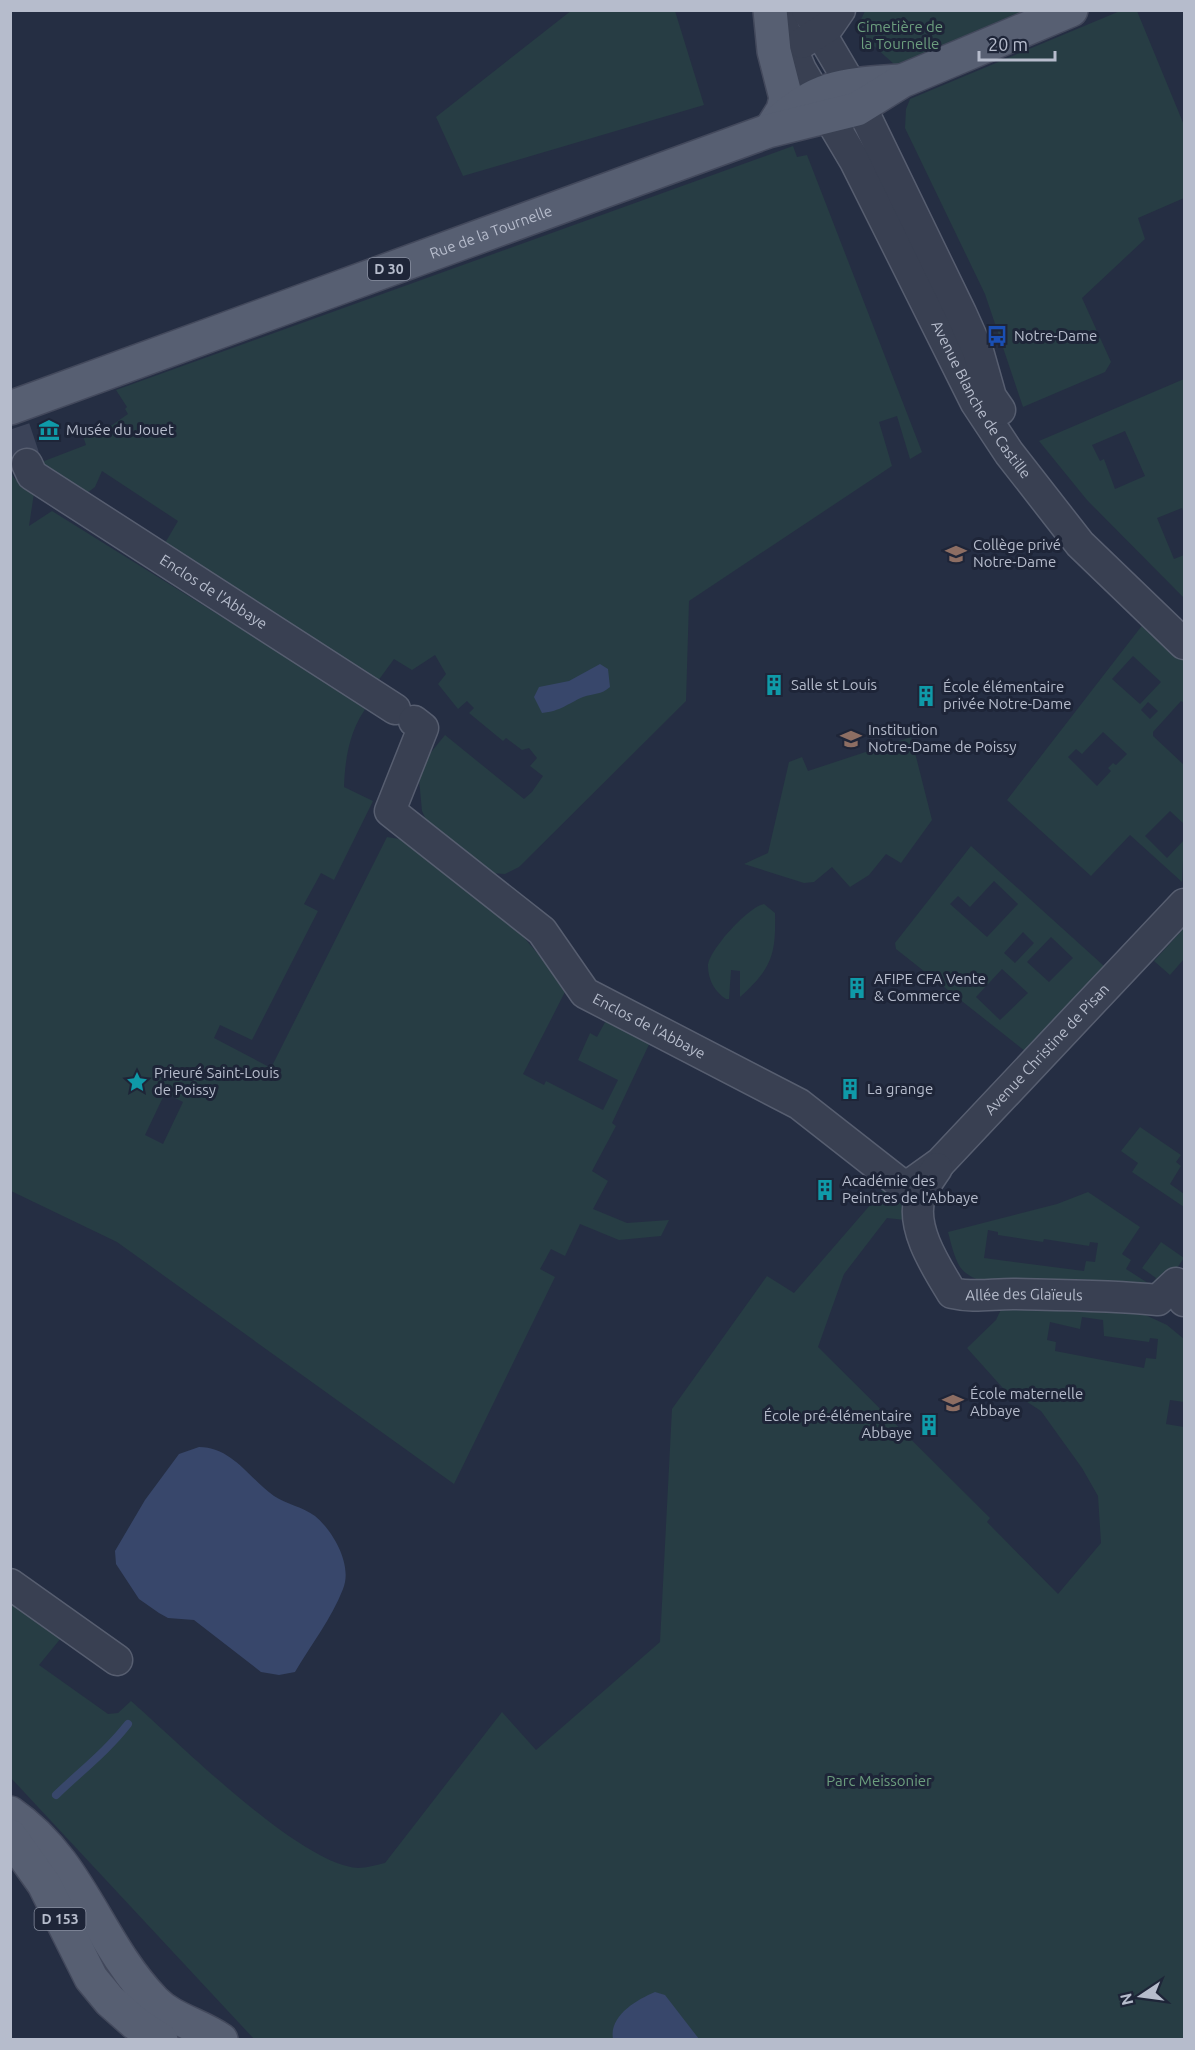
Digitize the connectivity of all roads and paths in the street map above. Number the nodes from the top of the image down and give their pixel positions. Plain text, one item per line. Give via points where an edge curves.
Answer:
1 (770, 10) edge
2 (776, 10) edge
3 (840, 10) edge
4 (1071, 10) edge
5 (813, 22) edge
6 (791, 48) junction
7 (839, 101) junction
8 (771, 129) junction
9 (12, 417) edge
10 (30, 470) tunnel mouth
11 (1185, 619) edge
12 (1185, 645) edge
13 (1185, 903) edge
14 (940, 1163) junction
15 (901, 1184) joint
16 (1182, 1285) edge
17 (10, 1584) edge
18 (117, 1660) dead end
19 (10, 1813) edge
20 (10, 1836) edge
21 (161, 2040) edge
22 (221, 2040) edge

1 - 8 main road via 774,51 786,98
2 - 6 street
3 - 5 street via 833,22
4 - 7 main road, Rue de la Tournelle / D 30 via 902,81
5 - 6 street
5 - 7 street
6 - 7 street
7 - 8 main road, Rue de la Tournelle / D 30
7 - 11 street, Avenue Blanche de Castille via 961,313 996,405 1022,444 1098,537
7 - 12 street, Avenue Blanche de Castille via 976,403 1009,453 1080,544
8 - 9 main road, Rue de la Tournelle / D 30
10 - 15 street, Enclos de l'Abbaye via 423,728 390,811 542,931 585,993 800,1104
13 - 14 street, Avenue Christine de Pisan
14 - 15 street, Avenue Christine de Pisan via 912,1183
14 - 16 street, Allée des Glaïeuls via 919,1197 920,1222 929,1255 952,1293 971,1297 1107,1295 1158,1300
17 - 18 street
19 - 22 main road, D 153 via 33,1829 75,1880 113,1949 155,2002
20 - 21 main road, D 153 via 44,1884 91,1978 110,2001

